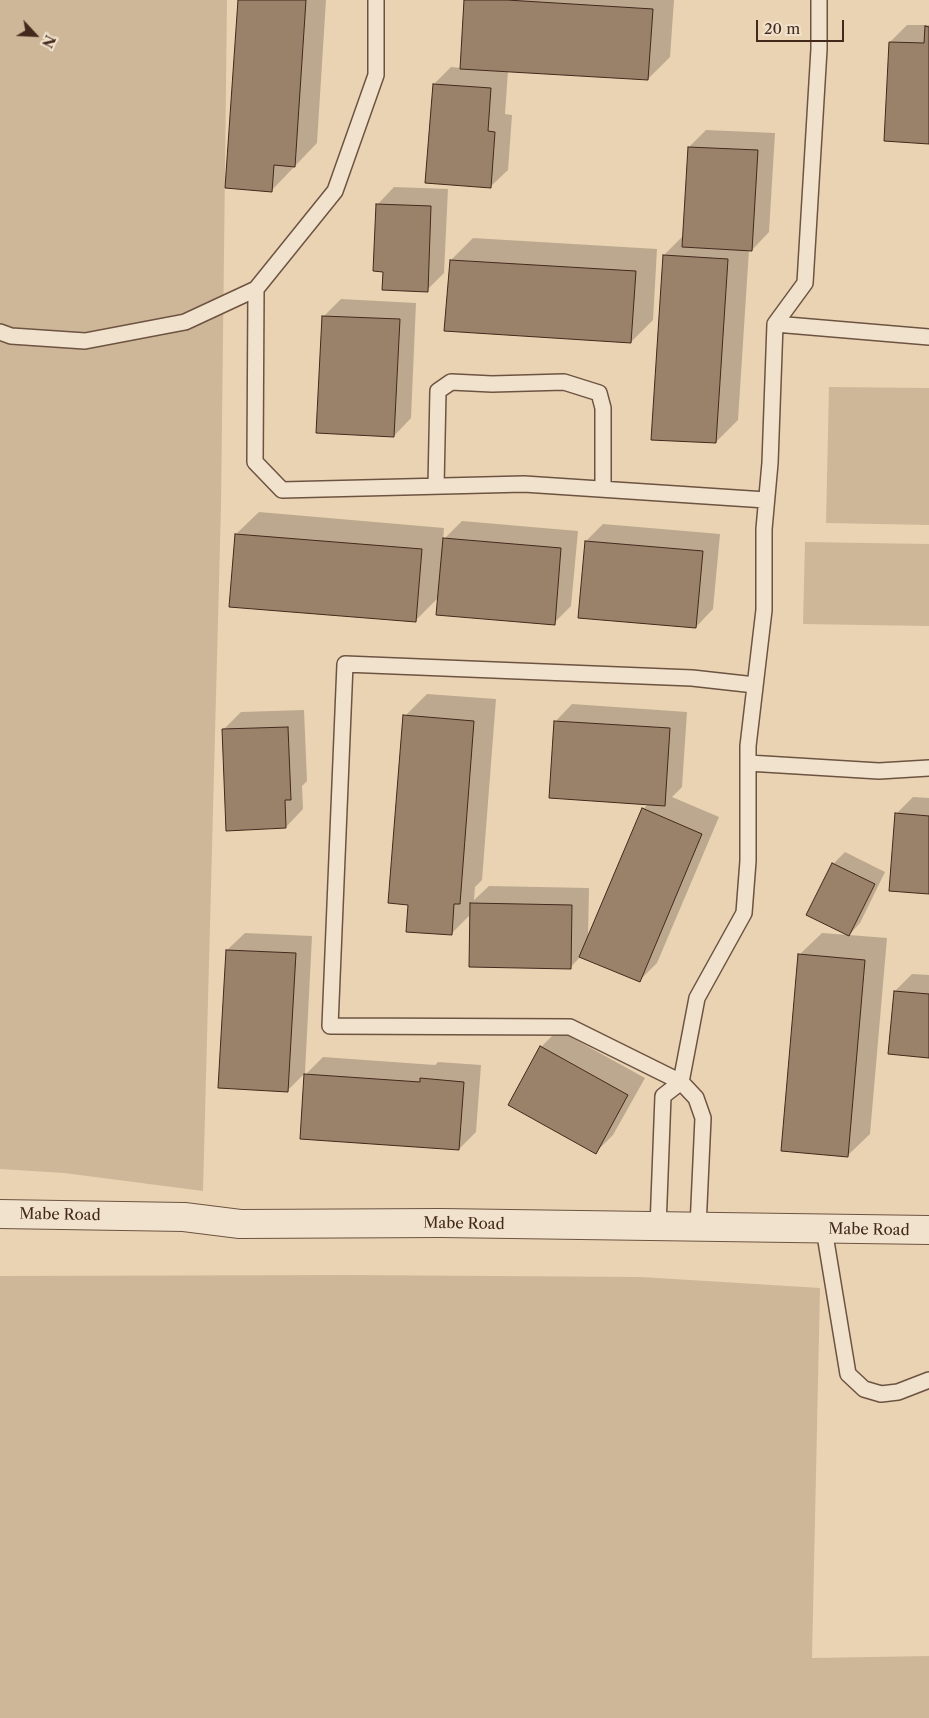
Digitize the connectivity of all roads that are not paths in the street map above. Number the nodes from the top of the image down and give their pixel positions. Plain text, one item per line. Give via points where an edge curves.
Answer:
1 (376, 0) edge
2 (819, 0) edge
3 (256, 290) junction
4 (775, 324) junction
5 (4, 336) edge
6 (929, 337) edge
7 (436, 486) junction
8 (603, 489) junction
9 (766, 500) junction
10 (755, 685) junction
11 (748, 763) junction
12 (929, 768) edge
13 (681, 1082) junction
14 (0, 1214) edge
15 (658, 1227) junction
16 (698, 1227) junction
17 (824, 1229) junction
18 (929, 1230) edge
19 (929, 1380) edge

1 - 3 lane via 376,76 335,191
2 - 4 lane via 805,283
3 - 5 lane via 185,322 94,340
3 - 7 lane via 256,462 262,469 282,490
4 - 6 lane
4 - 9 lane
7 - 8 lane via 524,484
7 - 8 lane via 438,391 451,382 564,382 599,393 603,408
8 - 9 lane
9 - 10 lane via 764,610
10 - 11 lane
10 - 13 lane via 692,678 345,664 330,1026 570,1027
11 - 12 lane via 879,771
11 - 13 lane via 748,861 744,913 697,998
13 - 15 lane via 663,1096
13 - 16 lane via 696,1098 703,1118
14 - 15 street, Mabe Road via 184,1217 240,1224
15 - 16 street, Mabe Road
16 - 17 street, Mabe Road
17 - 18 street, Mabe Road
17 - 19 lane via 848,1374 864,1389 881,1394 898,1392

